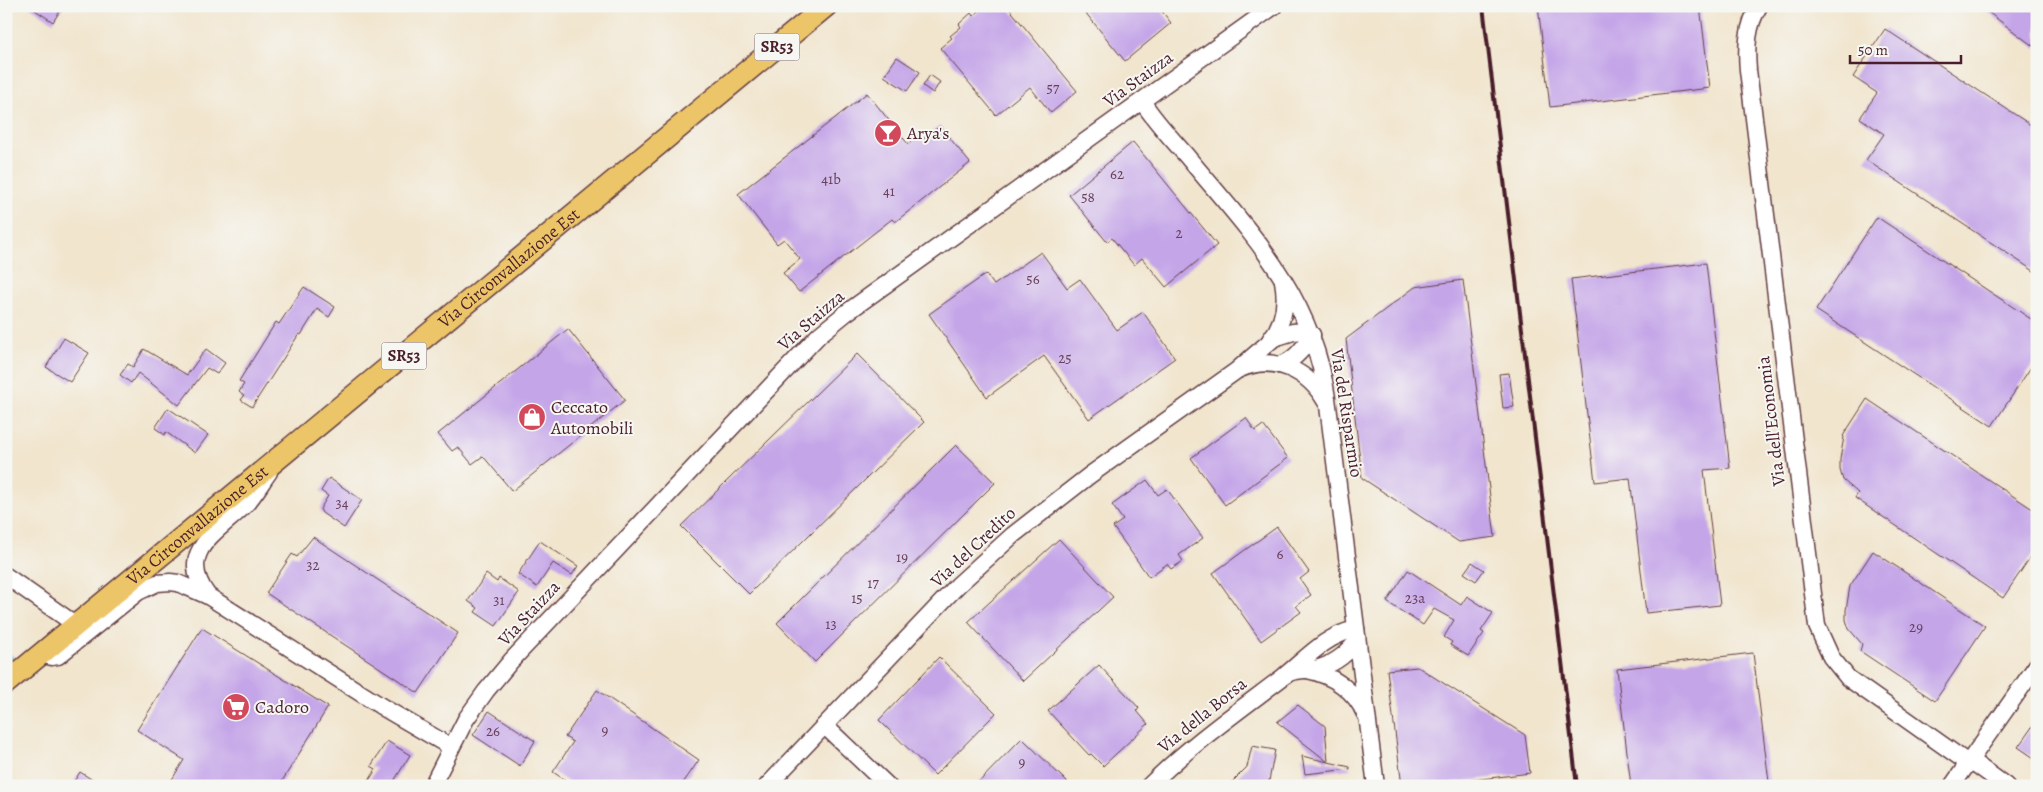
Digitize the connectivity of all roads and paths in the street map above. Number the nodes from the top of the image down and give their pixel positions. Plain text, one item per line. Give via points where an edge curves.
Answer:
1 (826, 6) edge
2 (1274, 6) edge
3 (1758, 6) edge
4 (1142, 101) junction
5 (1282, 276) junction
6 (1312, 335) junction
7 (1269, 342) junction
8 (1279, 364) junction
9 (1236, 372) junction
10 (1328, 407) junction
11 (276, 460) junction
12 (6, 576) edge
13 (208, 596) junction
14 (76, 625) junction
15 (1356, 635) junction
16 (41, 654) junction
17 (2037, 665) edge
18 (1307, 669) junction
19 (1283, 677) junction
20 (6, 683) edge
21 (1368, 720) junction
22 (825, 726) junction
23 (451, 747) junction
24 (1969, 762) junction
25 (432, 786) edge
26 (767, 786) edge
27 (888, 786) edge
28 (1149, 786) edge
29 (1376, 786) edge
30 (1952, 786) edge
31 (2006, 786) edge

1 - 11 main road, Via Circonvallazione Est / SR53
2 - 4 street, Via Staizza
3 - 24 street, Via dell'Economia via 1748,37 1747,53 1817,626 1831,657 1848,678
4 - 5 street, Via del Risparmio
4 - 23 street, Via Staizza via 819,335 511,661 477,704
5 - 6 street, Via del Risparmio
5 - 7 street, Via del Credito via 1285,294 1283,313
6 - 7 street, Via del Credito via 1304,331 1290,332
6 - 8 street via 1293,358
6 - 10 street, Via del Risparmio via 1323,371
7 - 9 street, Via del Credito
8 - 9 street, Via del Credito via 1253,364
8 - 10 street, Via del Credito via 1306,377 1318,389
9 - 22 street, Via del Credito via 1056,501 992,553
10 - 15 street, Via del Risparmio
11 - 13 street via 251,498 202,545 196,560 197,572
11 - 14 main road, Via Circonvallazione Est / SR53
12 - 14 street
13 - 16 street via 170,582 152,584 127,599 65,651 52,657
13 - 23 street
14 - 16 main road, Via Circonvallazione Est
15 - 18 street, Via della Borsa via 1340,659 1320,668
15 - 19 street, Via della Borsa via 1337,635 1320,644
15 - 21 street, Via del Risparmio
16 - 20 main road, Via Circonvallazione Est
17 - 24 street
18 - 19 street, Via della Borsa via 1295,670
18 - 21 street via 1334,679 1347,689
19 - 28 street, Via della Borsa via 1208,733
21 - 29 street, Via del Risparmio
22 - 26 street, Via del Credito
22 - 27 street
23 - 25 street, Via Staizza
24 - 30 street
24 - 31 street, Via dell'Economia

